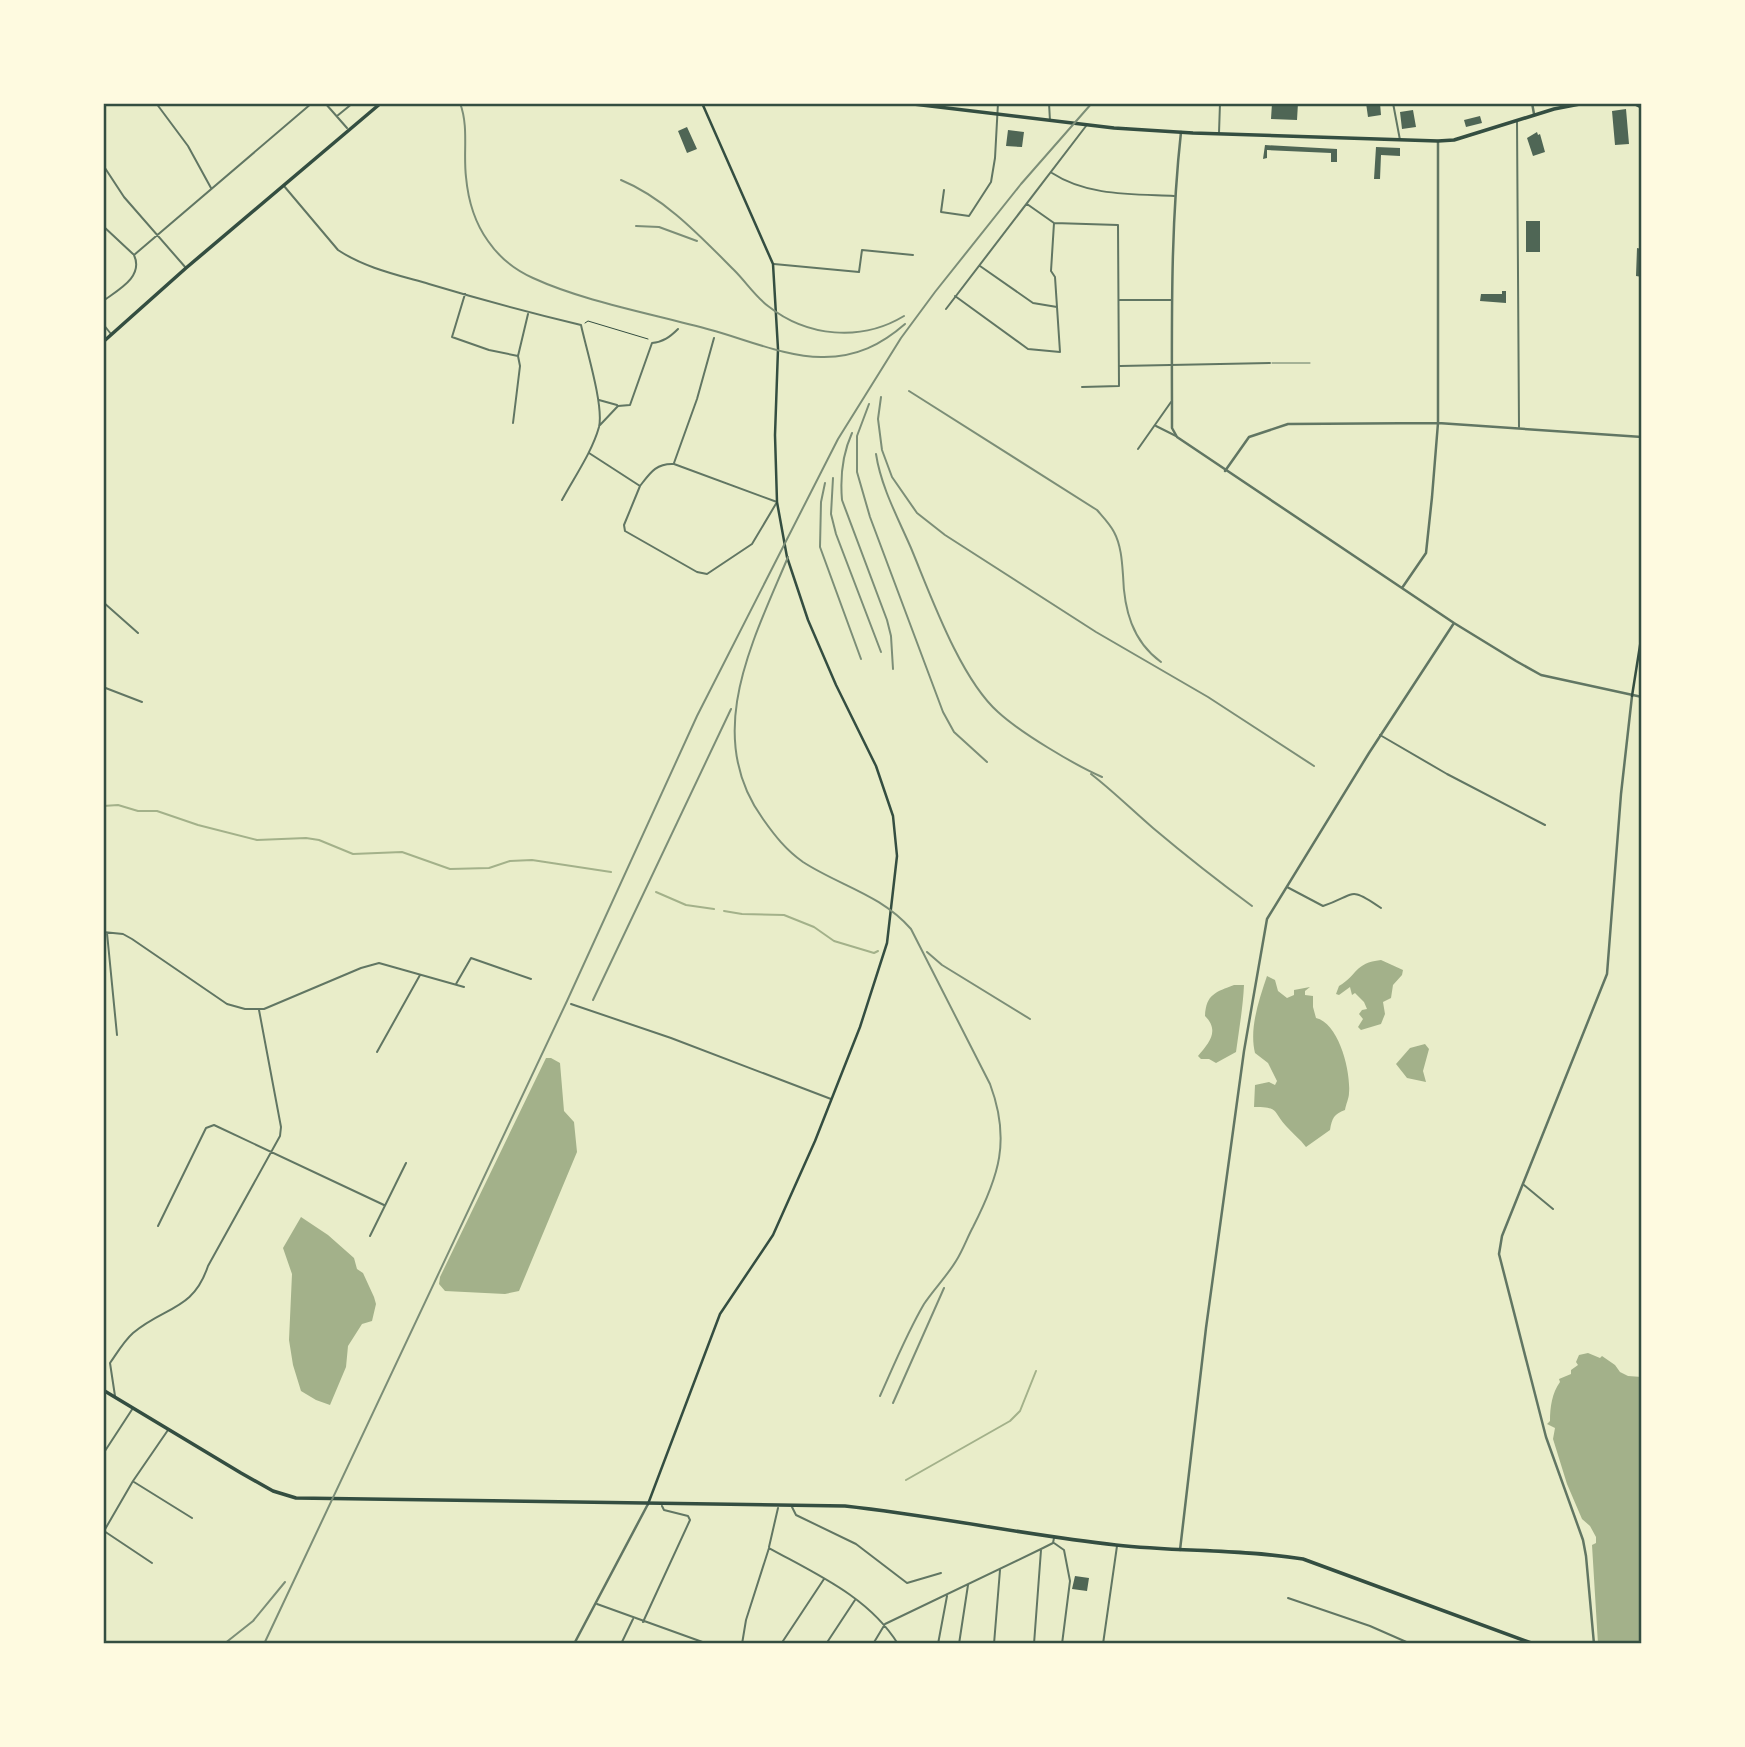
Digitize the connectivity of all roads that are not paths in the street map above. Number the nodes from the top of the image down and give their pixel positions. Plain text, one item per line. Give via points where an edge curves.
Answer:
1 (156, 103) edge
2 (313, 103) edge
3 (324, 103) edge
4 (353, 103) edge
5 (381, 103) edge
6 (702, 103) edge
7 (905, 103) edge
8 (998, 103) edge
9 (1049, 103) edge
10 (1220, 103) edge
11 (1393, 103) edge
12 (1531, 103) edge
13 (1585, 103) edge
14 (1632, 103) edge
15 (1642, 108) edge
16 (997, 115) junction
17 (1534, 115) junction
18 (337, 117) junction
19 (1517, 120) junction
20 (1051, 122) junction
21 (1086, 125) junction
22 (348, 130) junction
23 (1181, 132) junction
24 (1219, 134) junction
25 (1400, 141) junction
26 (1438, 141) junction
27 (103, 165) edge
28 (1051, 172) junction
29 (283, 185) junction
30 (212, 189) junction
31 (944, 190) dead end
32 (1174, 196) junction
33 (1026, 203) junction
34 (1054, 223) junction
35 (103, 226) edge
36 (156, 236) junction
37 (134, 255) junction
38 (913, 255) dead end
39 (773, 264) junction
40 (979, 265) junction
41 (186, 268) junction
42 (465, 294) junction
43 (955, 296) junction
44 (1119, 300) junction
45 (1172, 300) junction
46 (103, 301) edge
47 (1057, 307) junction
48 (946, 309) dead end
49 (528, 313) junction
50 (103, 324) edge
51 (678, 330) dead end
52 (111, 335) junction
53 (714, 338) dead end
54 (103, 342) edge
55 (519, 356) junction
56 (1270, 363) joint
57 (1310, 363) dead end
58 (1172, 364) junction
59 (1119, 366) junction
60 (1083, 387) dead end
61 (597, 400) junction
62 (1172, 401) junction
63 (618, 406) junction
64 (513, 423) dead end
65 (1438, 423) junction
66 (1155, 425) junction
67 (599, 426) junction
68 (1519, 429) junction
69 (1177, 437) junction
70 (1642, 437) edge
71 (1138, 449) dead end
72 (589, 452) junction
73 (674, 464) junction
74 (1225, 471) junction
75 (639, 486) junction
76 (562, 500) dead end
77 (776, 502) junction
78 (1402, 588) junction
79 (103, 602) edge
80 (1454, 623) junction
81 (138, 633) dead end
82 (1642, 633) edge
83 (103, 687) edge
84 (1632, 696) junction
85 (1642, 697) edge
86 (142, 702) dead end
87 (1380, 735) junction
88 (1545, 825) dead end
89 (1286, 887) junction
90 (1381, 908) dead end
91 (105, 932) edge
92 (420, 974) junction
93 (531, 979) dead end
94 (455, 985) junction
95 (464, 987) dead end
96 (570, 1004) dead end
97 (259, 1010) junction
98 (117, 1035) dead end
99 (377, 1052) dead end
100 (832, 1099) junction
101 (271, 1152) junction
102 (406, 1163) dead end
103 (1524, 1184) junction
104 (384, 1205) junction
105 (1553, 1209) dead end
106 (158, 1226) dead end
107 (370, 1236) dead end
108 (103, 1390) edge
109 (115, 1396) junction
110 (133, 1408) junction
111 (168, 1429) junction
112 (103, 1454) edge
113 (133, 1481) junction
114 (648, 1504) junction
115 (662, 1504) junction
116 (778, 1506) junction
117 (792, 1506) junction
118 (192, 1518) dead end
119 (1054, 1536) junction
120 (1053, 1543) junction
121 (1117, 1545) junction
122 (769, 1548) junction
123 (1041, 1549) junction
124 (1180, 1550) junction
125 (152, 1563) dead end
126 (1000, 1569) junction
127 (941, 1573) dead end
128 (824, 1578) junction
129 (968, 1584) junction
130 (947, 1595) junction
131 (1288, 1598) dead end
132 (856, 1599) junction
133 (595, 1604) junction
134 (633, 1618) junction
135 (643, 1622) junction
136 (885, 1624) junction
137 (574, 1644) edge
138 (621, 1644) edge
139 (708, 1644) edge
140 (741, 1644) edge
141 (781, 1644) edge
142 (826, 1644) edge
143 (873, 1644) edge
144 (898, 1644) edge
145 (938, 1644) edge
146 (959, 1644) edge
147 (994, 1644) edge
148 (1034, 1644) edge
149 (1062, 1644) edge
150 (1103, 1644) edge
151 (1411, 1644) edge
152 (1534, 1644) edge
153 (1594, 1644) edge

1 - 30 street
2 - 30 street
3 - 18 street
4 - 18 street
5 - 22 main road
6 - 39 main road
7 - 16 main road
8 - 16 street
9 - 20 street
10 - 24 street
11 - 25 street
12 - 17 street
13 - 17 main road
14 - 15 main road
16 - 20 main road
16 - 31 street via 991,182 968,216 941,212
17 - 19 main road
18 - 22 street
19 - 26 main road
19 - 68 street
20 - 21 main road
21 - 23 main road
21 - 28 street
22 - 29 main road
23 - 24 main road
23 - 32 street
24 - 25 main road
25 - 26 main road
26 - 65 street
27 - 36 street
28 - 32 street via 1086,189
28 - 33 street
29 - 41 main road
29 - 42 street via 346,255
30 - 36 street
32 - 45 street
33 - 34 street
33 - 40 street
34 - 44 street via 1118,225
34 - 47 street via 1052,271
35 - 37 street
36 - 37 street
36 - 41 street
37 - 46 street via 134,277
38 - 39 street via 862,250 859,272
39 - 77 main road via 778,349
40 - 43 street
40 - 47 street via 1033,303
41 - 52 main road
42 - 49 street
42 - 55 street via 452,337
43 - 47 street via 1028,349 1060,352
43 - 48 street
44 - 45 street
44 - 59 street
45 - 58 street
49 - 55 street
49 - 61 street via 581,325
50 - 52 street
51 - 63 street via 652,343 630,405
52 - 54 main road
53 - 73 street
55 - 64 street
56 - 57 lane
56 - 58 street
58 - 59 street
58 - 62 street
59 - 60 street via 1119,386
61 - 63 street
61 - 67 street
62 - 66 street
62 - 69 street via 1172,428
63 - 67 street
65 - 68 street
65 - 74 street via 1285,424 1249,437
65 - 78 street via 1426,553
66 - 69 street
66 - 71 street
67 - 72 street
68 - 70 street
69 - 74 street
72 - 75 street
72 - 76 street
73 - 75 street via 655,467
73 - 77 street
74 - 78 street
75 - 77 street via 625,531 706,574 752,544
77 - 100 main road via 805,613 876,766 896,837 887,943
78 - 80 street
79 - 81 street
80 - 84 street via 1541,675
80 - 87 street
82 - 84 main road
83 - 86 street
84 - 85 street
84 - 103 street via 1607,975
87 - 88 street
87 - 89 street
89 - 90 street via 1322,906 1356,892
89 - 124 street via 1267,919 1244,1051
91 - 97 street via 132,939 227,1004
91 - 98 street
92 - 94 street
92 - 97 street via 374,964
92 - 99 street
93 - 94 street via 471,958
94 - 95 street
96 - 100 street
97 - 101 street via 281,1127
100 - 114 main road via 773,1235 720,1314
101 - 104 street
101 - 106 street via 210,1125
101 - 109 street via 202,1284 192,1296 134,1332 110,1363
102 - 104 street
103 - 105 street
103 - 153 street via 1499,1254 1546,1437 1583,1540
104 - 107 street
108 - 109 main road
109 - 110 main road
110 - 111 main road
110 - 112 street
111 - 113 street
111 - 114 main road via 273,1491 296,1498
113 - 118 street
113 - 125 street via 104,1531
114 - 115 main road
114 - 133 street
115 - 116 main road
115 - 135 street via 664,1510 690,1520
116 - 117 main road
116 - 122 street
117 - 119 main road via 920,1514
117 - 127 street via 796,1515 856,1544 907,1583
119 - 120 street
119 - 121 main road
120 - 123 street
120 - 149 street via 1064,1550 1070,1581
121 - 124 main road
121 - 150 street
122 - 128 street
122 - 140 street
123 - 126 street
123 - 148 street
124 - 152 main road via 1303,1559
126 - 129 street
126 - 147 street
128 - 132 street
128 - 141 street
129 - 130 street
129 - 146 street
130 - 136 street
130 - 145 street
131 - 151 street
132 - 136 street
132 - 142 street
133 - 134 street
133 - 137 street
134 - 135 street
134 - 138 street
135 - 139 street
136 - 143 street
136 - 144 street

